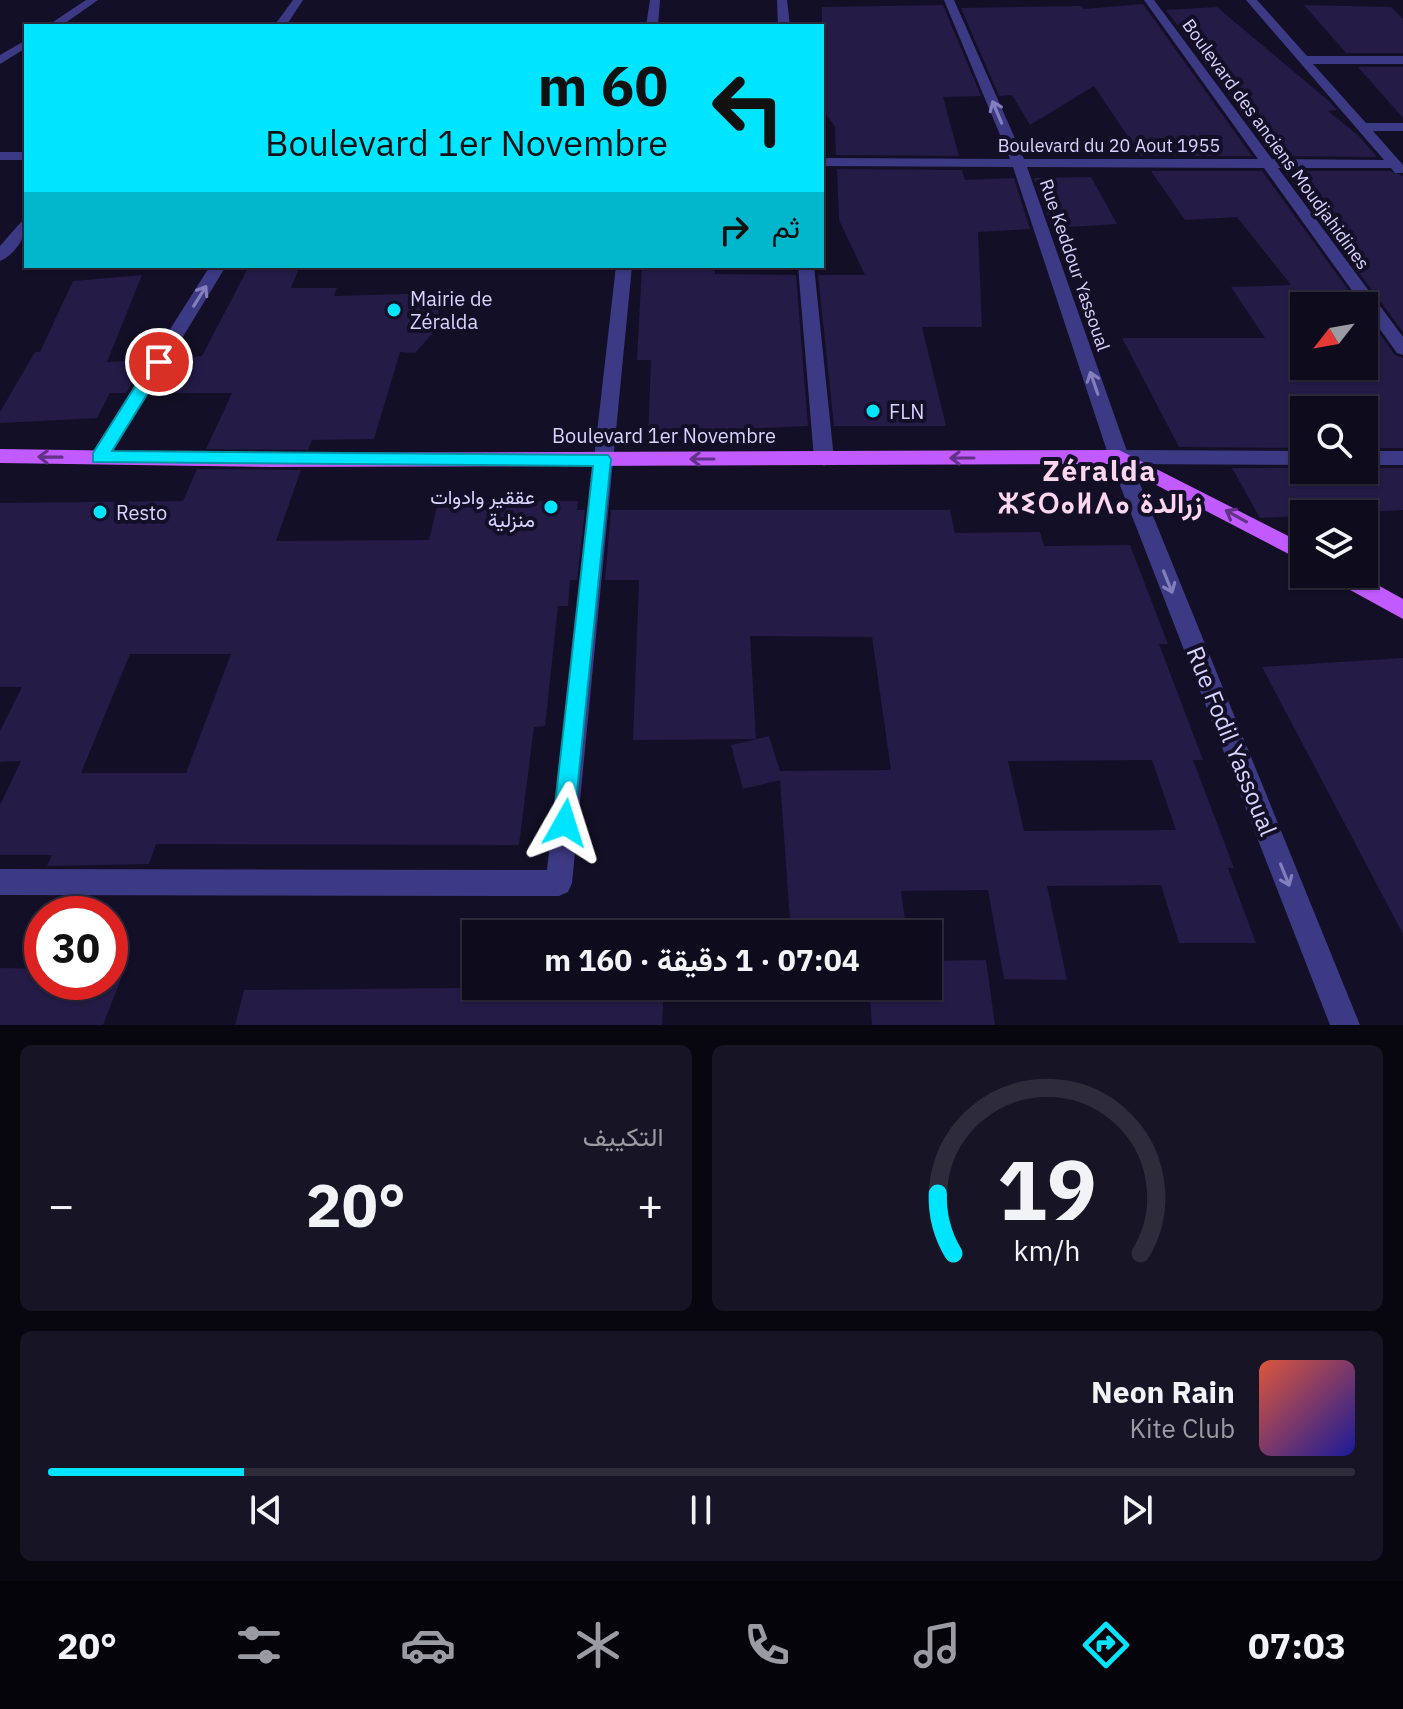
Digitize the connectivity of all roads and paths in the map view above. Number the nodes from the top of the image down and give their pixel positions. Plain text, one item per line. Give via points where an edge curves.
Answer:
1 (93, 0) edge
2 (298, 0) edge
3 (655, 0) edge
4 (782, 0) edge
5 (949, 0) edge
6 (1149, 0) edge
7 (1251, 0) edge
8 (56, 24) edge
9 (281, 24) edge
10 (652, 24) edge
11 (784, 24) edge
12 (24, 44) edge
13 (0, 60) edge
14 (1303, 60) junction
15 (1403, 60) edge
16 (1361, 127) junction
17 (1403, 127) edge
18 (0, 156) edge
19 (24, 156) edge
20 (824, 162) edge
21 (1019, 163) junction
22 (1268, 164) junction
23 (1399, 169) edge
24 (24, 227) edge
25 (0, 256) edge
26 (217, 268) edge
27 (624, 268) edge
28 (806, 268) edge
29 (1403, 349) edge
30 (0, 456) edge
31 (1119, 457) junction
32 (99, 458) junction
33 (1290, 458) edge
34 (1378, 458) edge
35 (1403, 458) edge
36 (602, 459) junction
37 (824, 459) junction
38 (1290, 547) edge
39 (1364, 588) edge
40 (1403, 610) edge
41 (0, 882) edge
42 (1345, 1025) edge

1 - 8 street
2 - 9 street
3 - 10 street
4 - 11 street
21 -> 5 street, Rue Keddour Yassoual
6 - 22 street, Boulevard des anciens Moudjahidines
7 - 14 street
12 - 13 street
14 - 15 street
14 - 16 street
16 - 17 street
16 - 23 street
18 - 19 street
20 - 21 street, Boulevard du 20 Aout 1955
21 - 22 street, Boulevard du 20 Aout 1955
31 -> 21 street, Rue Keddour Yassoual
22 - 23 street, Boulevard du 20 Aout 1955
22 - 29 street, Boulevard des anciens Moudjahidines
24 - 25 street
32 -> 26 street
27 - 36 street
28 - 37 street
32 -> 30 main road, Boulevard 1er Novembre
31 - 33 street
31 -> 37 main road, Boulevard 1er Novembre
38 -> 31 main road, Boulevard 1er Novembre
31 -> 42 street, Rue Fodil Yassoual
32 - 36 main road, Boulevard 1er Novembre
34 - 35 street
37 -> 36 main road, Boulevard 1er Novembre
36 - 41 street via 559,883
39 - 40 main road

